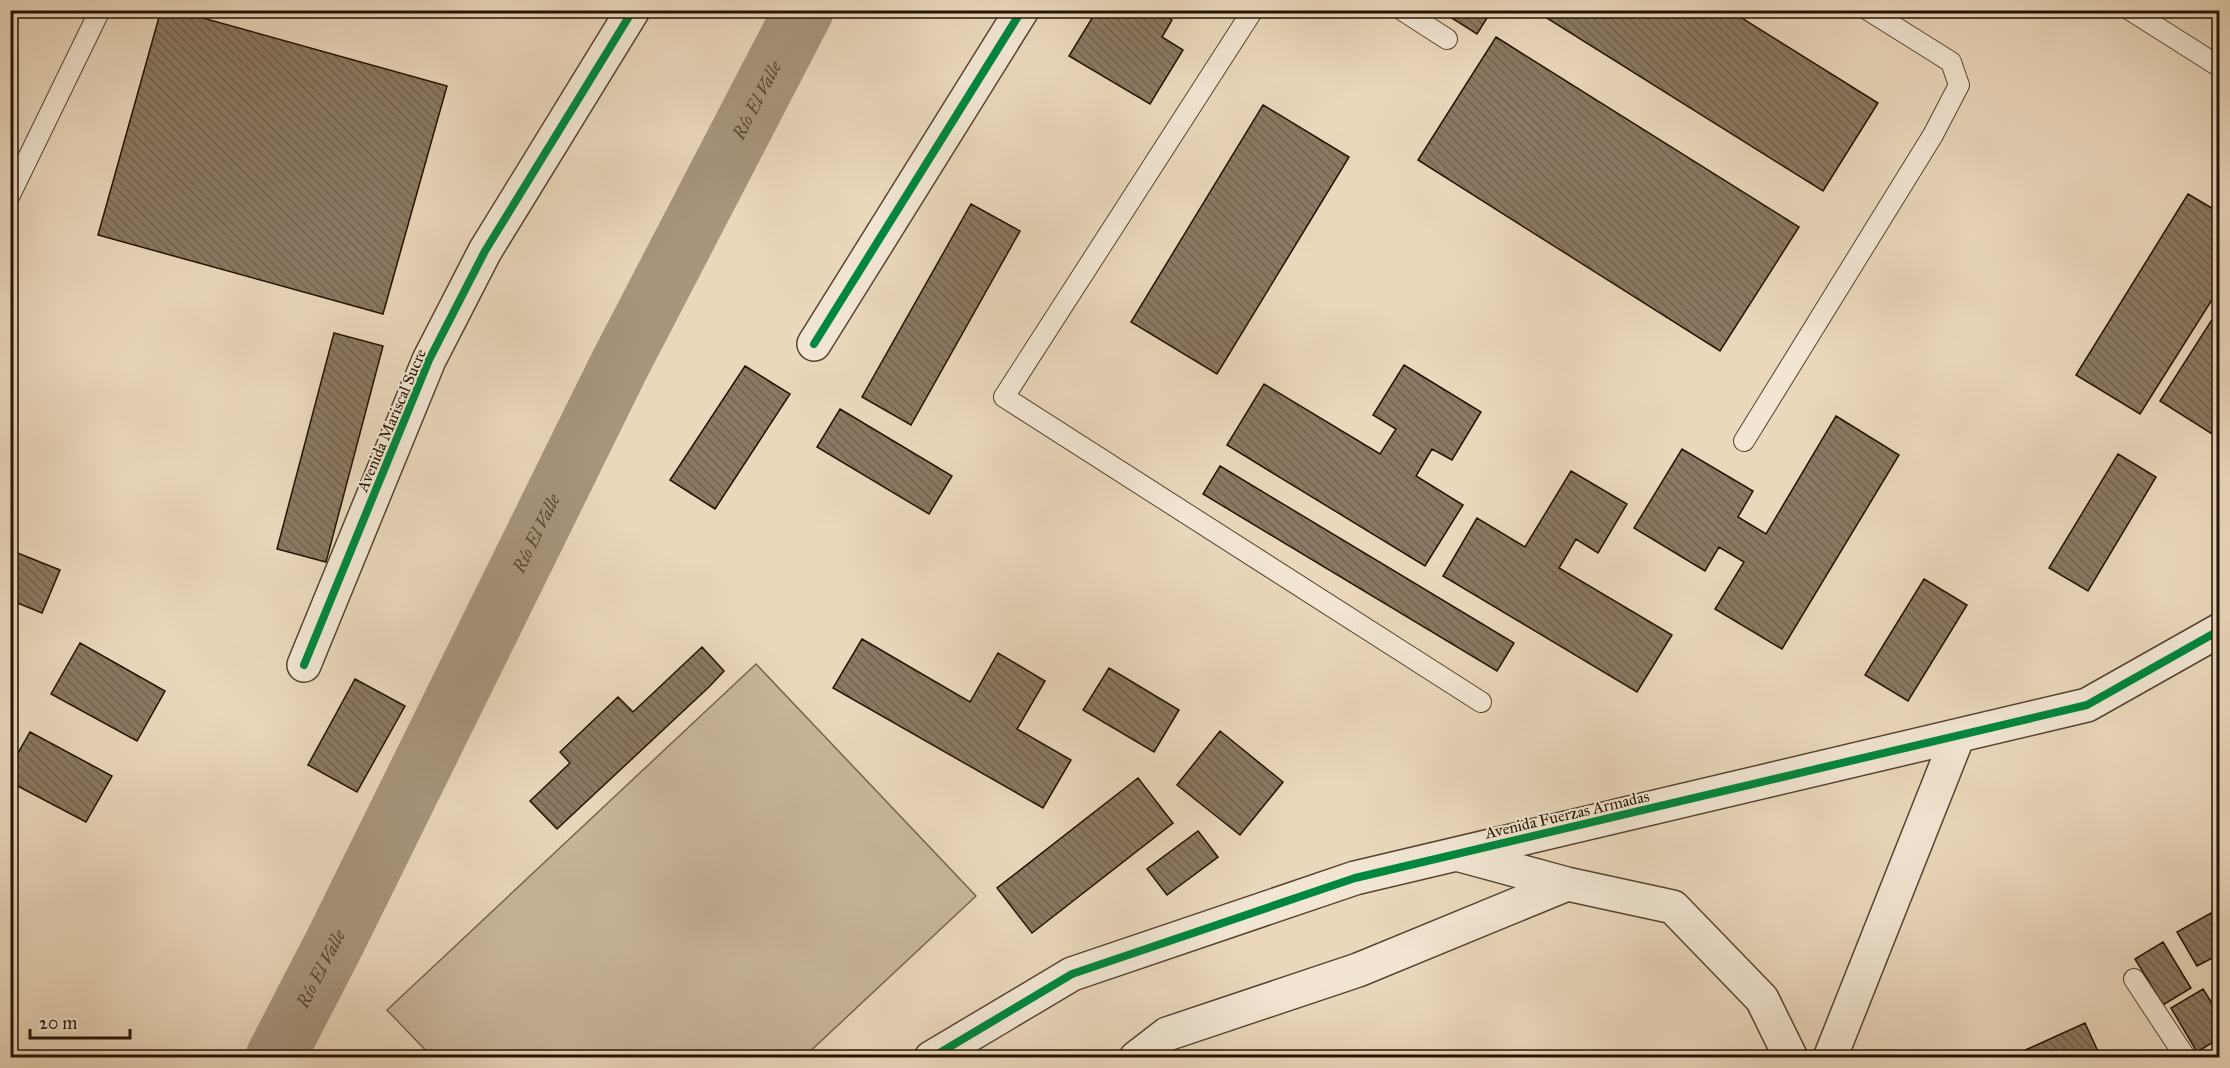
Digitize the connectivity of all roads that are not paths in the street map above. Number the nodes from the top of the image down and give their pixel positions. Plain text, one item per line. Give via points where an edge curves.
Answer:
1 (100, 10) edge
2 (633, 10) edge
3 (1022, 10) edge
4 (1253, 10) edge
5 (1402, 10) edge
6 (1868, 10) edge
7 (2130, 10) edge
8 (1448, 39) dead end
9 (2220, 67) edge
10 (10, 195) edge
11 (814, 344) dead end
12 (1744, 441) dead end
13 (2220, 630) edge
14 (304, 665) dead end
15 (1480, 702) dead end
16 (1958, 736) junction
17 (1456, 854) junction
18 (1567, 884) junction
19 (2134, 979) dead end
20 (931, 1058) edge
21 (1136, 1058) edge
22 (1791, 1058) edge
23 (1830, 1058) edge
24 (2186, 1058) edge

1 - 10 lane
2 - 14 street, Avenida Mariscal Sucre via 485,250 434,350
3 - 11 street
4 - 15 lane via 1004,397
5 - 8 lane
6 - 12 lane via 1951,62 1959,85 1933,135
7 - 9 lane
13 - 16 street, Avenida Fuerzas Armadas via 2087,705
16 - 17 street, Avenida Fuerzas Armadas
16 - 23 street
17 - 18 street
17 - 20 street, Avenida Fuerzas Armadas via 1355,878 1072,974
18 - 21 street via 1358,970 1167,1034
18 - 22 street via 1673,907 1762,999
19 - 24 lane

